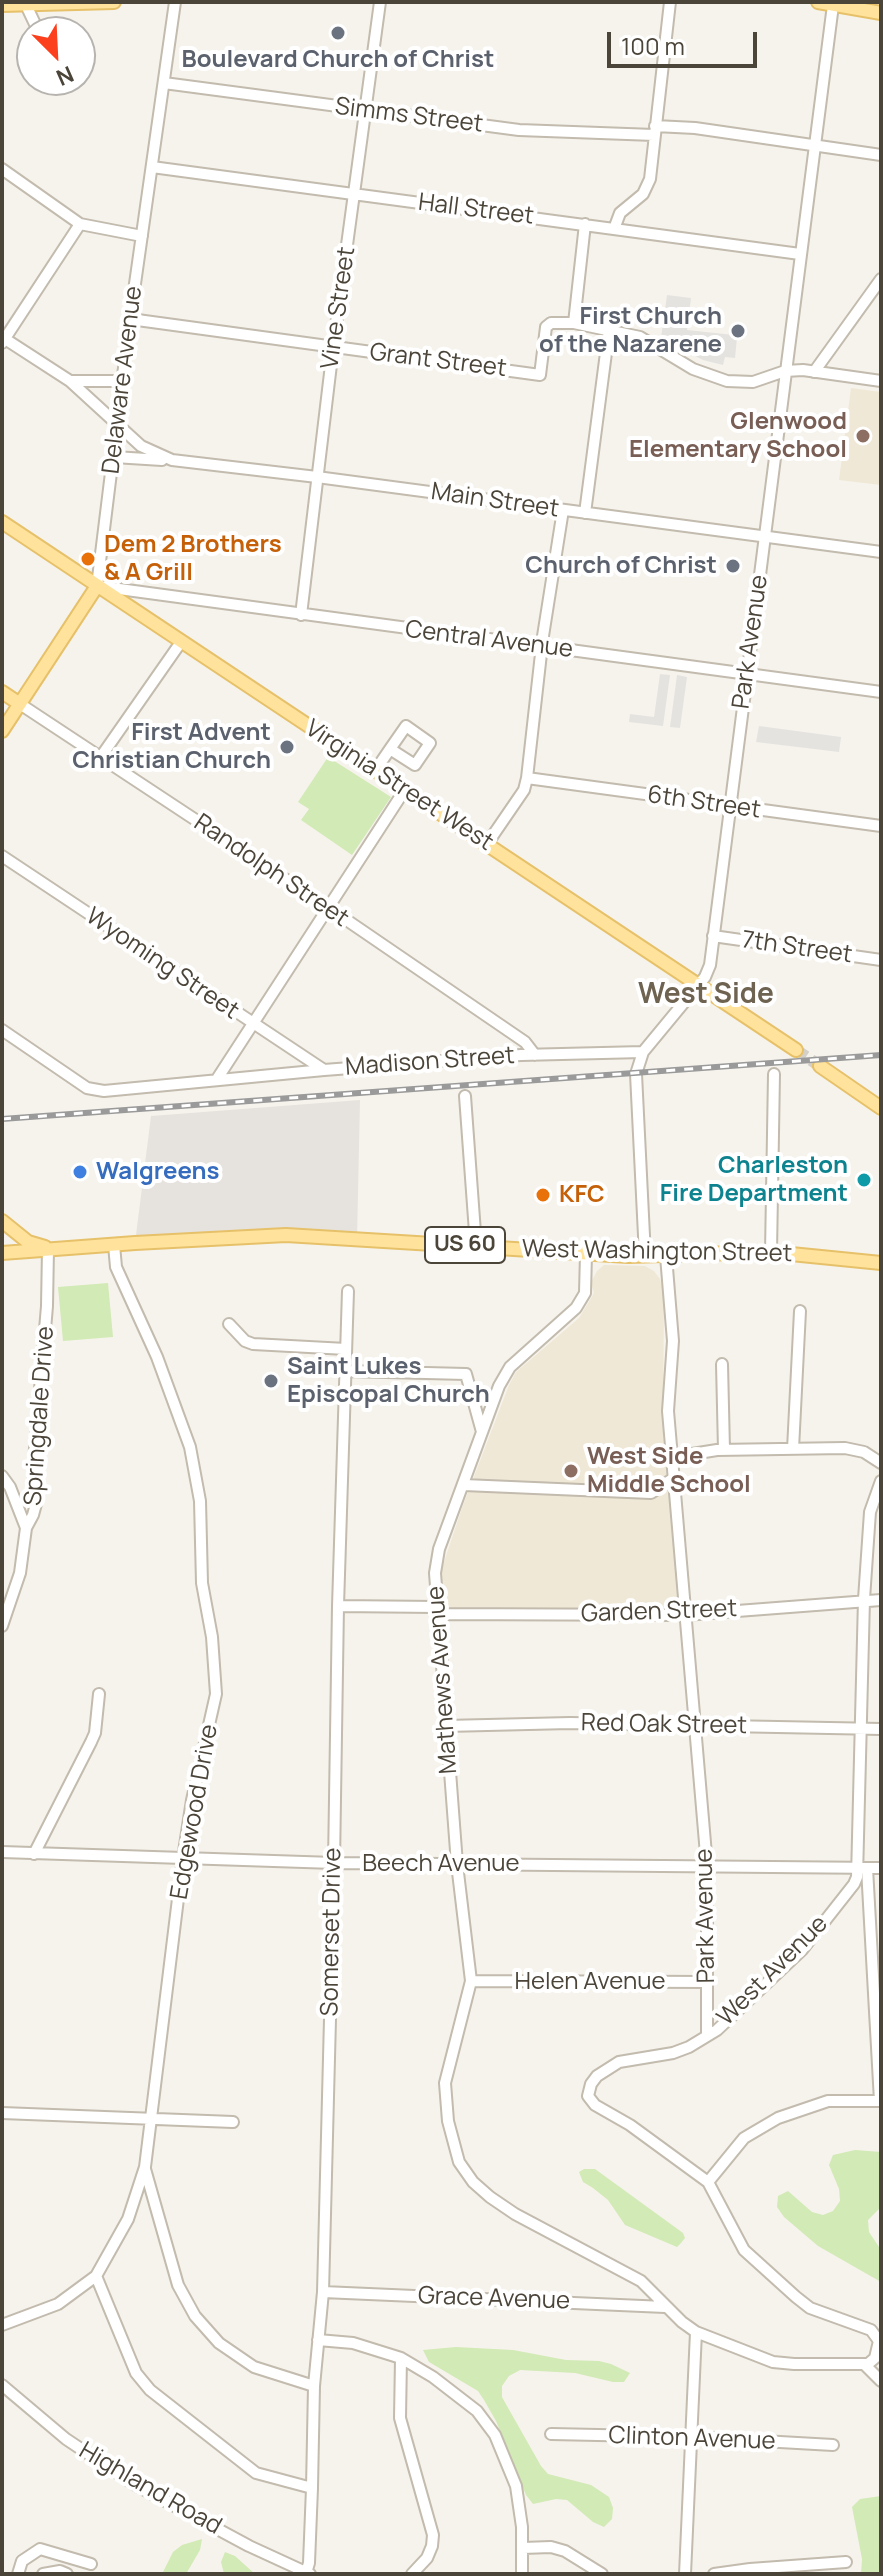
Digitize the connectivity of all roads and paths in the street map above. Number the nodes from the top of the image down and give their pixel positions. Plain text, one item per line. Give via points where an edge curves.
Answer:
1 (114, 2) edge
2 (175, 2) edge
3 (380, 2) edge
4 (670, 2) edge
5 (818, 2) edge
6 (2, 5) edge
7 (26, 5) junction
8 (833, 5) junction
9 (881, 13) edge
10 (31, 16) edge
11 (164, 83) junction
12 (365, 110) junction
13 (654, 131) junction
14 (816, 146) junction
15 (881, 155) edge
16 (152, 167) junction
17 (2, 169) edge
18 (355, 195) junction
19 (80, 224) junction
20 (585, 224) junction
21 (614, 229) junction
22 (142, 236) junction
23 (800, 254) junction
24 (881, 279) edge
25 (130, 319) junction
26 (574, 323) junction
27 (609, 330) junction
28 (3, 340) edge
29 (333, 348) junction
30 (785, 371) junction
31 (814, 372) junction
32 (70, 381) junction
33 (123, 381) junction
34 (881, 381) edge
35 (118, 427) junction
36 (114, 457) junction
37 (172, 460) junction
38 (317, 477) junction
39 (563, 510) junction
40 (585, 513) junction
41 (2, 522) edge
42 (765, 537) junction
43 (881, 552) edge
44 (97, 586) junction
45 (301, 615) junction
46 (181, 642) junction
47 (542, 647) junction
48 (746, 675) junction
49 (2, 692) edge
50 (881, 692) edge
51 (20, 704) junction
52 (2, 731) edge
53 (390, 749) dead end
54 (100, 758) junction
55 (375, 771) junction
56 (527, 778) junction
57 (404, 791) junction
58 (729, 807) junction
59 (881, 826) edge
60 (487, 844) junction
61 (2, 856) edge
62 (329, 908) junction
63 (713, 936) junction
64 (881, 960) edge
65 (697, 985) junction
66 (252, 1023) junction
67 (2, 1030) edge
68 (796, 1050) tunnel mouth
69 (643, 1052) junction
70 (535, 1055) junction
71 (820, 1066) tunnel mouth
72 (324, 1070) junction
73 (774, 1074) dead end
74 (217, 1079) junction
75 (465, 1096) dead end
76 (881, 1108) edge
77 (2, 1221) edge
78 (2, 1229) edge
79 (2, 1236) edge
80 (114, 1245) junction
81 (476, 1246) junction
82 (48, 1249) junction
83 (771, 1252) junction
84 (2, 1253) edge
85 (586, 1254) junction
86 (645, 1256) junction
87 (666, 1256) junction
88 (881, 1263) edge
89 (348, 1291) dead end
90 (800, 1311) dead end
91 (229, 1324) dead end
92 (346, 1349) junction
93 (722, 1364) dead end
94 (346, 1371) junction
95 (482, 1432) junction
96 (793, 1449) junction
97 (724, 1450) junction
98 (673, 1462) junction
99 (881, 1463) edge
100 (2, 1476) edge
101 (674, 1478) junction
102 (881, 1481) edge
103 (464, 1485) junction
104 (26, 1528) junction
105 (864, 1599) junction
106 (881, 1600) edge
107 (338, 1606) junction
108 (436, 1610) junction
109 (685, 1615) junction
110 (2, 1626) edge
111 (99, 1694) dead end
112 (695, 1725) junction
113 (446, 1726) junction
114 (860, 1729) junction
115 (881, 1729) edge
116 (2, 1852) edge
117 (34, 1854) junction
118 (183, 1858) junction
119 (334, 1863) junction
120 (457, 1864) junction
121 (707, 1866) junction
122 (862, 1868) junction
123 (881, 1868) edge
124 (471, 1981) junction
125 (708, 1982) junction
126 (707, 2036) junction
127 (880, 2101) edge
128 (2, 2113) edge
129 (151, 2119) junction
130 (233, 2122) dead end
131 (145, 2167) junction
132 (708, 2182) junction
133 (96, 2276) junction
134 (323, 2292) junction
135 (665, 2307) junction
136 (2, 2325) edge
137 (696, 2332) junction
138 (318, 2340) junction
139 (401, 2358) junction
140 (864, 2364) junction
141 (881, 2381) edge
142 (2, 2385) edge
143 (314, 2386) junction
144 (551, 2434) dead end
145 (691, 2437) junction
146 (833, 2445) dead end
147 (312, 2488) junction
148 (523, 2548) junction
149 (846, 2562) dead end
150 (91, 2564) dead end
151 (18, 2574) edge
152 (43, 2574) edge
153 (67, 2574) edge
154 (308, 2574) edge
155 (412, 2574) edge
156 (522, 2574) edge
157 (602, 2574) edge
158 (685, 2574) edge
159 (714, 2574) edge

1 - 7 main road
2 - 11 street, Delaware Avenue
3 - 12 street, Vine Street
4 - 13 street
5 - 8 main road
6 - 7 main road
7 - 10 street
8 - 9 main road
8 - 14 street, Park Avenue
11 - 12 street, Simms Street
11 - 16 street, Delaware Avenue
12 - 13 street, Simms Street via 519,130
12 - 18 street, Vine Street
13 - 14 street, Simms Street via 695,128
13 - 21 street via 648,186 620,213
14 - 15 street, Simms Street
14 - 23 street, Park Avenue
16 - 18 street, Hall Street
16 - 22 street, Delaware Avenue
17 - 19 street
18 - 20 street, Hall Street
18 - 29 street, Vine Street
19 - 22 street
19 - 28 street
20 - 21 street, Hall Street
20 - 26 street
21 - 23 street, Hall Street
22 - 25 street, Delaware Avenue
23 - 30 street, Park Avenue
24 - 31 street
25 - 29 street, Grant Street
25 - 33 street, Delaware Avenue
26 - 27 street
26 - 29 street, Grant Street via 546,327 540,375
27 - 30 street via 640,337 693,369 727,381 753,382
27 - 40 street
28 - 32 street, Main Street
29 - 38 street, Vine Street
30 - 31 street
30 - 42 street, Park Avenue
31 - 34 street
32 - 33 street
32 - 35 street, Main Street
33 - 35 street, Delaware Avenue
35 - 36 street, Delaware Avenue
35 - 37 street, Main Street via 141,446
36 - 37 street
36 - 44 street, Delaware Avenue
37 - 38 street, Main Street
38 - 39 street, Main Street
38 - 45 street, Vine Street
39 - 40 street, Main Street
39 - 47 street
40 - 42 street, Main Street
41 - 44 main road, Virginia Street West
42 - 43 street, Main Street
42 - 48 street, Park Avenue
44 - 45 street, Central Avenue
44 - 46 main road, Virginia Street West
44 - 51 main road, Delaware Avenue
45 - 47 street, Central Avenue
46 - 54 street
46 - 55 main road, Virginia Street West
47 - 48 street, Central Avenue
47 - 56 street
48 - 50 street, Central Avenue
48 - 58 street, Park Avenue
49 - 51 main road, Randolph Street
51 - 52 main road, Delaware Avenue
51 - 54 street, Randolph Street
53 - 55 street
54 - 62 street, Randolph Street
55 - 57 main road, Virginia Street West
56 - 58 street, 6th Street
56 - 60 street
57 - 60 main road, Virginia Street West
57 - 62 street
58 - 59 street, 6th Street
58 - 63 street, Park Avenue
60 - 65 main road, Virginia Street West
61 - 66 street, Wyoming Street
62 - 66 street
62 - 70 street, Randolph Street via 525,1042
63 - 64 street, 7th Street
63 - 65 street, Park Avenue via 710,965
65 - 68 main road, Virginia Street West
65 - 69 street, Park Avenue
66 - 72 street, Wyoming Street
66 - 74 street
67 - 74 street, Madison Street via 87,1088 104,1091
69 - 70 street, Madison Street
69 - 86 street, Park Avenue via 636,1074
70 - 72 street, Madison Street
71 - 76 main road
72 - 74 street, Madison Street
73 - 83 street
75 - 81 street
77 - 82 main road via 28,1242
78 - 79 main road
80 - 81 main road, West Washington Street / US 60 via 286,1235
80 - 82 main road, West Washington Street / US 60
80 - 118 street, Edgewood Drive via 116,1267 190,1447 200,1501 202,1583 216,1694
81 - 85 main road, West Washington Street / US 60
82 - 84 main road, West Washington Street / US 60
82 - 104 street, Springdale Drive via 33,1472 36,1504
83 - 87 main road, West Washington Street / US 60
83 - 88 main road, West Washington Street / US 60
85 - 86 main road, West Washington Street / US 60
85 - 95 street, Mathews Avenue via 585,1293 566,1318 510,1367
86 - 87 main road, West Washington Street / US 60
87 - 98 street, Park Avenue via 673,1341 668,1411
89 - 92 street, Somerset Drive
90 - 96 street
91 - 92 street via 253,1344
92 - 94 street, Somerset Drive
93 - 97 street
94 - 95 street via 466,1374
94 - 107 street, Somerset Drive
95 - 103 street, Mathews Avenue
96 - 97 street
96 - 99 street via 853,1449
97 - 98 street
98 - 101 street, Park Avenue
100 - 104 street
101 - 103 street via 651,1493
101 - 109 street, Park Avenue
102 - 105 street, West Avenue via 870,1512
103 - 108 street, Mathews Avenue via 439,1549
104 - 110 street, Springdale Drive via 20,1573
105 - 106 street, Garden Street
105 - 109 street, Garden Street
105 - 114 street, West Avenue
107 - 108 street, Garden Street
107 - 119 street, Somerset Drive
108 - 109 street, Garden Street
108 - 113 street, Mathews Avenue
109 - 112 street, Park Avenue
111 - 117 street via 95,1733
112 - 113 street, Red Oak Street
112 - 114 street, Red Oak Street
112 - 121 street, Park Avenue
113 - 120 street, Mathews Avenue
114 - 115 street, Red Oak Street
114 - 122 street, West Avenue
116 - 117 street, Beech Avenue
117 - 118 street, Beech Avenue
118 - 119 street, Beech Avenue
118 - 129 street, Edgewood Drive
119 - 120 street, Beech Avenue
119 - 134 street, Somerset Drive
120 - 121 street, Beech Avenue
120 - 124 street, Mathews Avenue
121 - 122 street, Beech Avenue
121 - 125 street, Park Avenue
122 - 123 street, Beech Avenue
122 - 126 street, West Avenue via 802,1950
122 - 127 street
124 - 125 street, Helen Avenue
124 - 135 street via 445,2083 459,2162 490,2197 641,2281
125 - 126 street, Park Avenue
126 - 132 street via 673,2053 619,2062 597,2076 588,2096
127 - 132 street via 828,2101 778,2118 744,2138
128 - 129 street
129 - 130 street
129 - 131 street, Edgewood Drive
131 - 133 street, Edgewood Drive via 128,2219
131 - 143 street via 178,2285 195,2316 219,2343 254,2367
132 - 140 street via 754,2261 810,2308 871,2330 878,2350
133 - 136 street, Edgewood Drive via 58,2304
133 - 147 street via 136,2373 150,2390 256,2473
134 - 135 street, Grace Avenue
134 - 138 street, Somerset Drive
135 - 137 street
137 - 140 street via 773,2362
137 - 145 street
138 - 139 street via 353,2343
138 - 143 street, Somerset Drive
139 - 148 street via 462,2398 495,2435 516,2486
139 - 155 street via 400,2418 433,2535 427,2558
140 - 141 street
142 - 154 street, Highland Road via 66,2439 132,2483
143 - 147 street, Somerset Drive
144 - 145 street, Clinton Avenue
145 - 146 street, Clinton Avenue
145 - 158 street
147 - 154 street, Somerset Drive
148 - 156 street
148 - 157 street via 565,2551
149 - 159 street
150 - 151 street via 40,2549 22,2561
152 - 153 street

